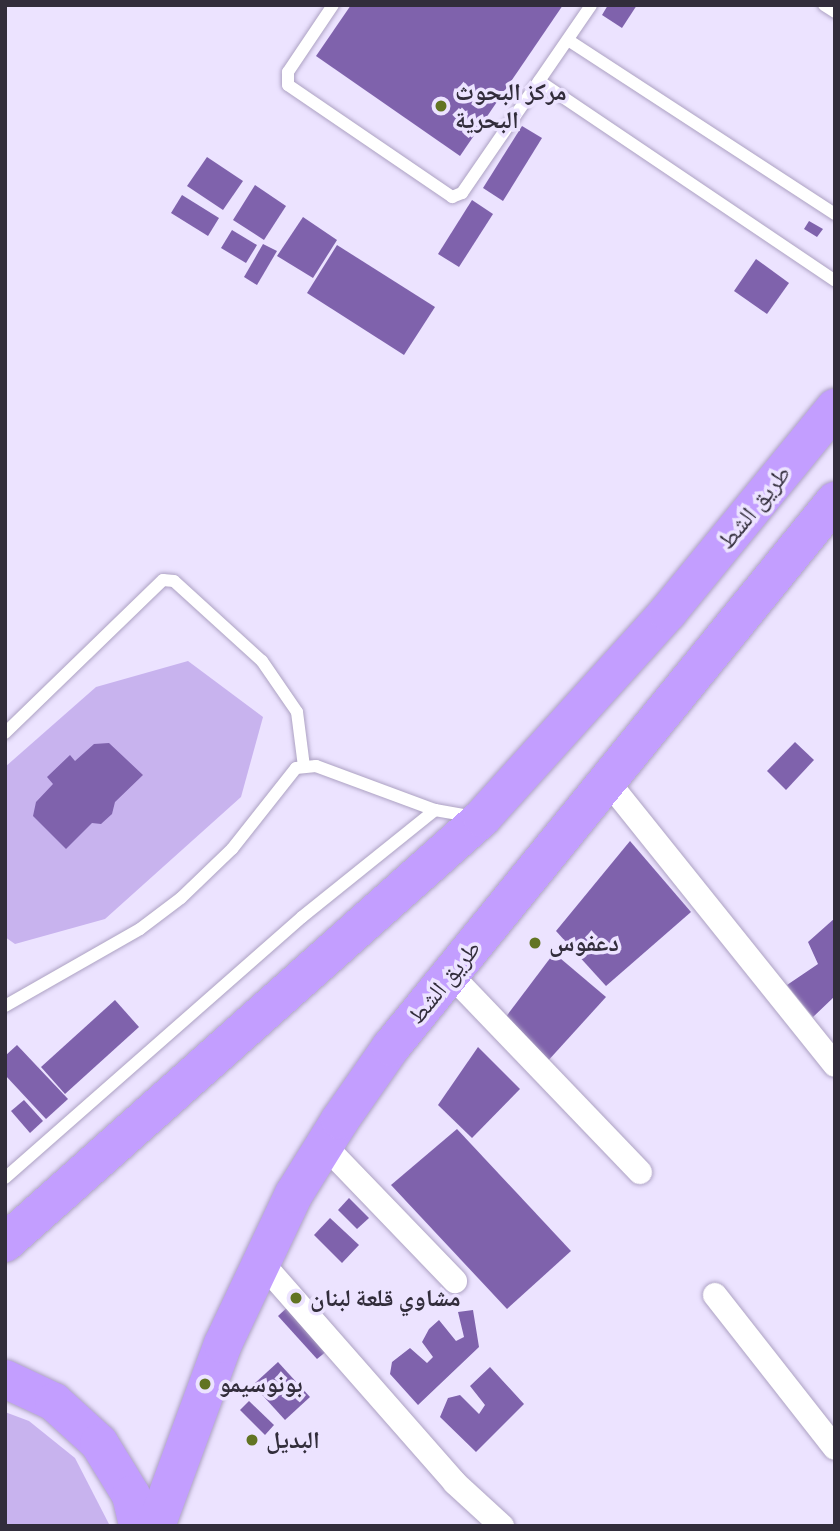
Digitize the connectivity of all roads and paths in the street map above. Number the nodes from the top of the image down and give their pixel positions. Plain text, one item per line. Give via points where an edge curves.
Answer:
1 (333, 5) edge
2 (591, 5) edge
3 (824, 5) edge
4 (835, 12) edge
5 (568, 40) junction
6 (539, 81) junction
7 (835, 214) edge
8 (835, 281) edge
9 (835, 408) edge
10 (835, 501) edge
11 (5, 733) edge
12 (304, 767) junction
13 (609, 783) junction
14 (436, 810) junction
15 (482, 818) junction
16 (451, 975) junction
17 (5, 1006) edge
18 (835, 1065) edge
19 (324, 1146) junction
20 (640, 1172) dead end
21 (5, 1178) edge
22 (5, 1243) edge
23 (262, 1262) junction
24 (455, 1281) dead end
25 (715, 1295) dead end
26 (5, 1379) edge
27 (835, 1448) edge
28 (138, 1526) edge
29 (156, 1526) edge
30 (502, 1526) edge

1 - 6 lane via 288,72 288,85 446,196 463,193
2 - 5 lane
3 - 4 lane
5 - 6 lane
5 - 7 lane
6 - 8 lane
9 - 15 highway, طريق الشط via 668,612
10 - 13 highway, طريق الشط
11 - 12 lane via 163,580 174,581 262,662 297,712
12 - 14 lane via 316,766
12 - 17 lane via 296,768 232,849 181,898 139,929
13 - 16 highway, طريق الشط
13 - 18 street
14 - 15 lane
14 - 21 lane via 302,917
15 - 22 highway, طريق الشط
16 - 19 highway, طريق الشط
16 - 20 street
19 - 23 highway, طريق الشط
19 - 24 street
23 - 29 highway, طريق الشط via 223,1344
23 - 30 street via 454,1483
25 - 27 street
26 - 28 highway via 54,1402 99,1443 131,1495

